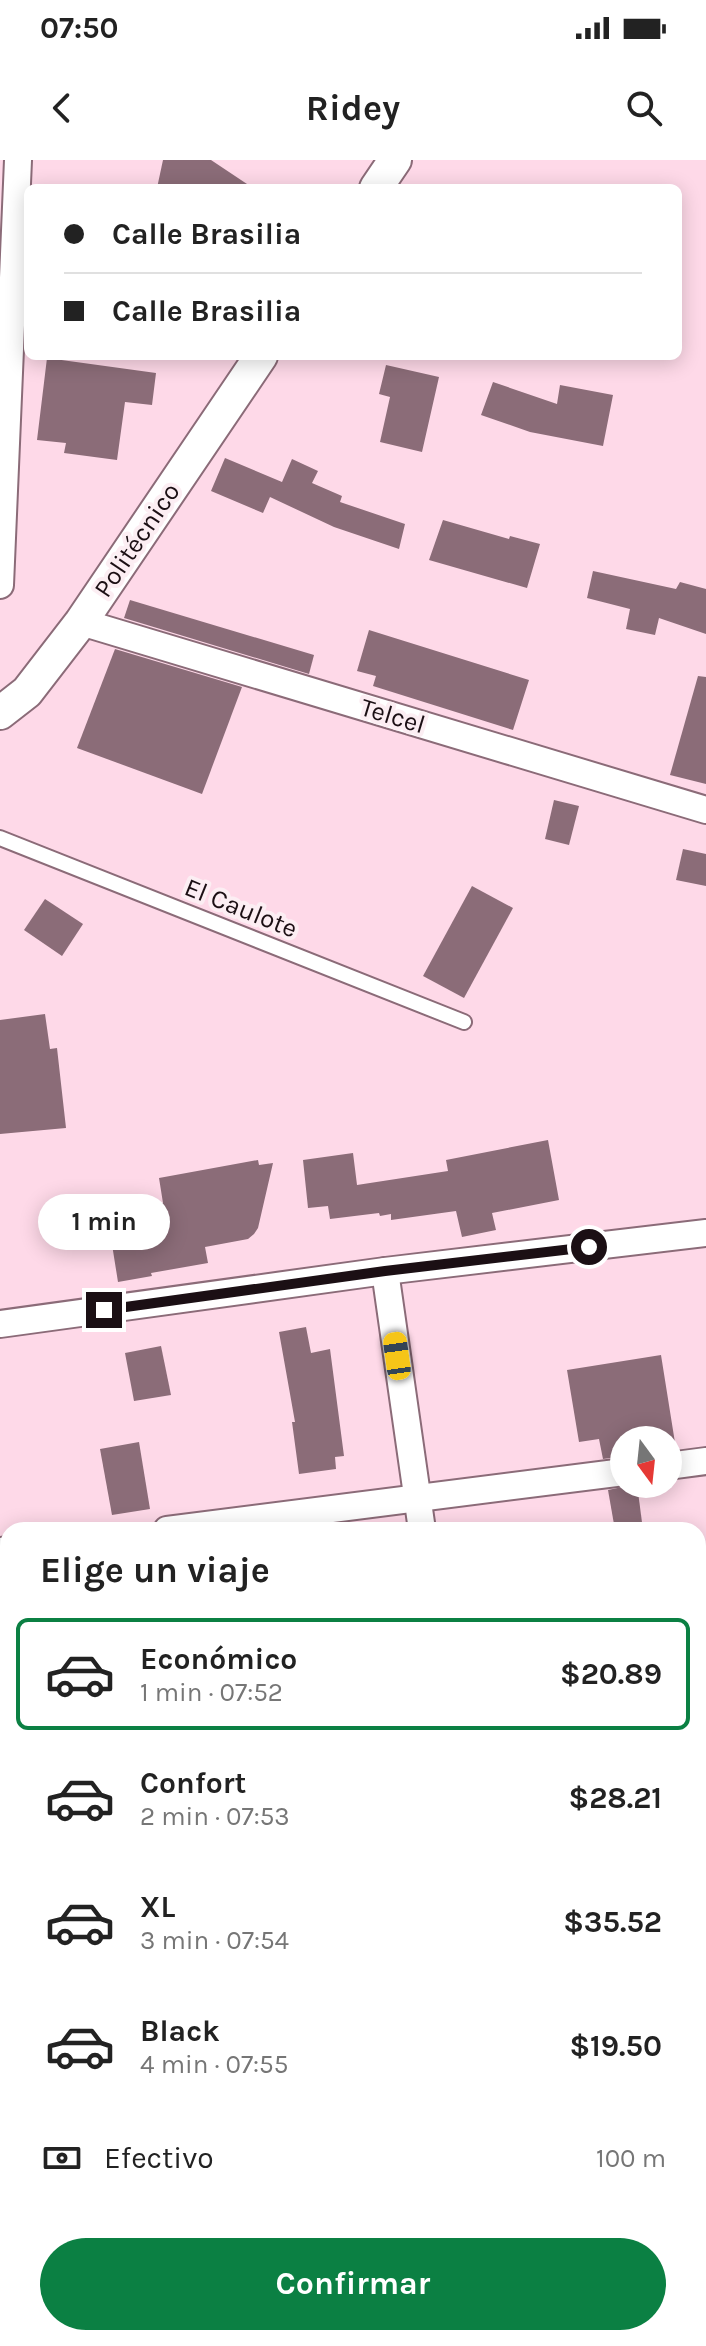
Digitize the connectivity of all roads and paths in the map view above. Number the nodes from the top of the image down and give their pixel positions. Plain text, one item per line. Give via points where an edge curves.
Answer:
1 (18, 160) edge
2 (395, 160) edge
3 (379, 184) edge
4 (258, 360) edge
5 (0, 585) edge
6 (81, 622) junction
7 (0, 713) edge
8 (706, 810) edge
9 (0, 838) edge
10 (464, 1022) dead end
11 (706, 1233) edge
12 (385, 1271) junction
13 (0, 1324) edge
14 (706, 1461) edge
15 (682, 1464) edge
16 (610, 1474) edge
17 (418, 1498) junction
18 (230, 1522) edge
19 (421, 1522) edge

1 - 5 street
2 - 3 street
4 - 6 street, Politécnico
6 - 7 street, Politécnico via 27,692
6 - 8 street, Telcel
9 - 10 lane, El Caulote
11 - 12 street
12 - 13 street
12 - 17 street
14 - 15 street
16 - 17 street
17 - 18 street
17 - 19 street

